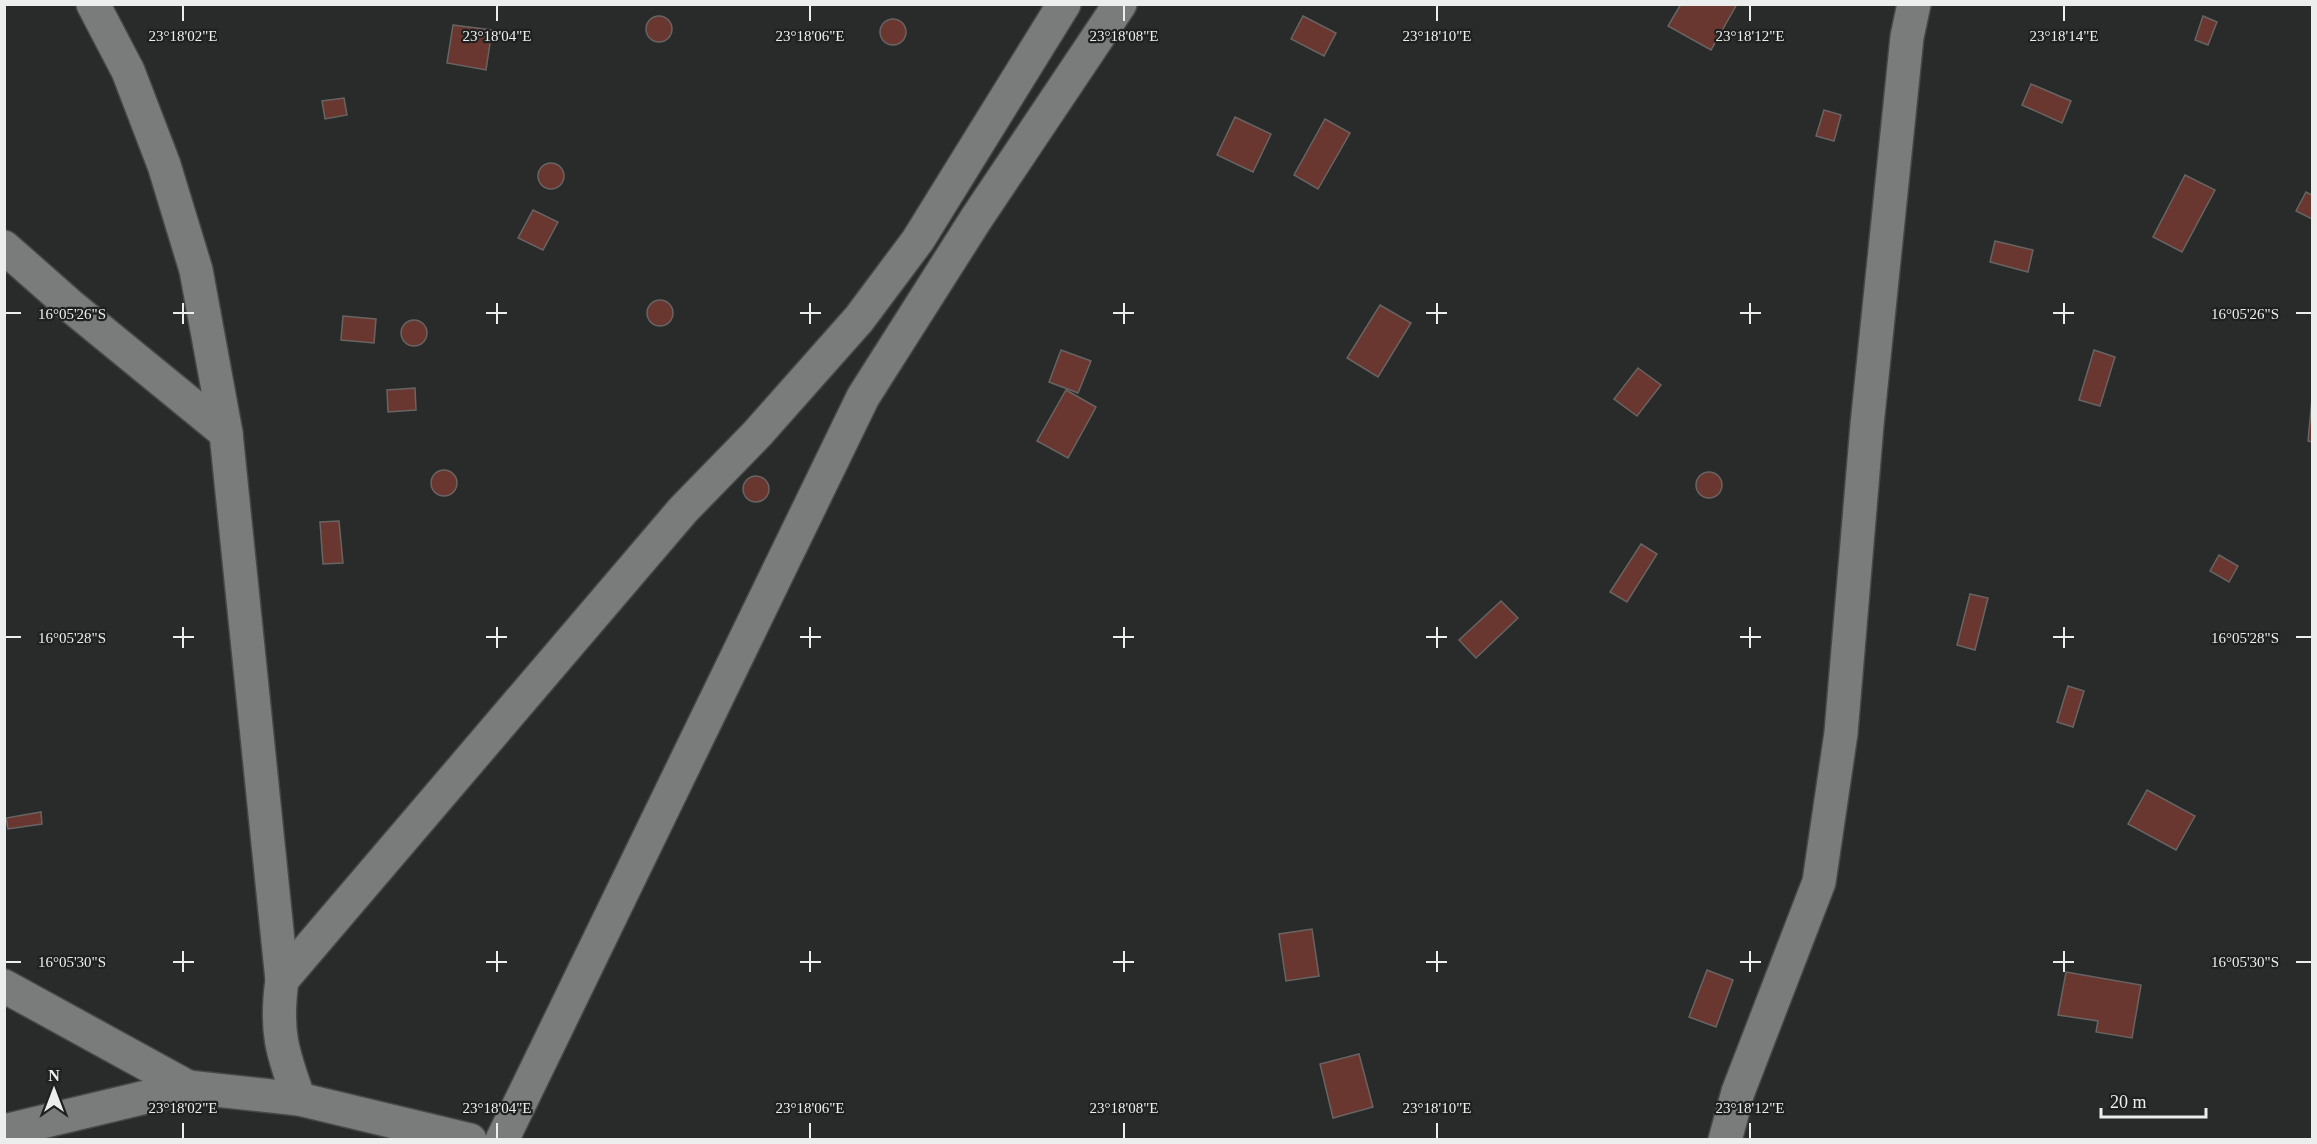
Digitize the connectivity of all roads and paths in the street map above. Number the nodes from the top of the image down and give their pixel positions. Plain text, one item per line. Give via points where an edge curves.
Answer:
1 (93, 4) edge
2 (1064, 4) edge
3 (1120, 4) edge
4 (1914, 4) edge
5 (4, 248) edge
6 (226, 433) junction
7 (282, 980) junction
8 (4, 986) edge
9 (188, 1087) junction
10 (299, 1099) junction
11 (4, 1131) edge
12 (470, 1140) edge
13 (502, 1140) edge
14 (1725, 1140) edge

1 - 6 street via 128,71 164,165 196,270
2 - 7 street via 918,240 859,319 683,510
3 - 13 street via 863,397
4 - 14 street via 1906,38 1867,425 1841,733 1819,882 1738,1092
5 - 6 street
6 - 7 street
7 - 10 street via 277,1014 280,1047
8 - 9 street
9 - 10 street
9 - 11 street
10 - 12 street

